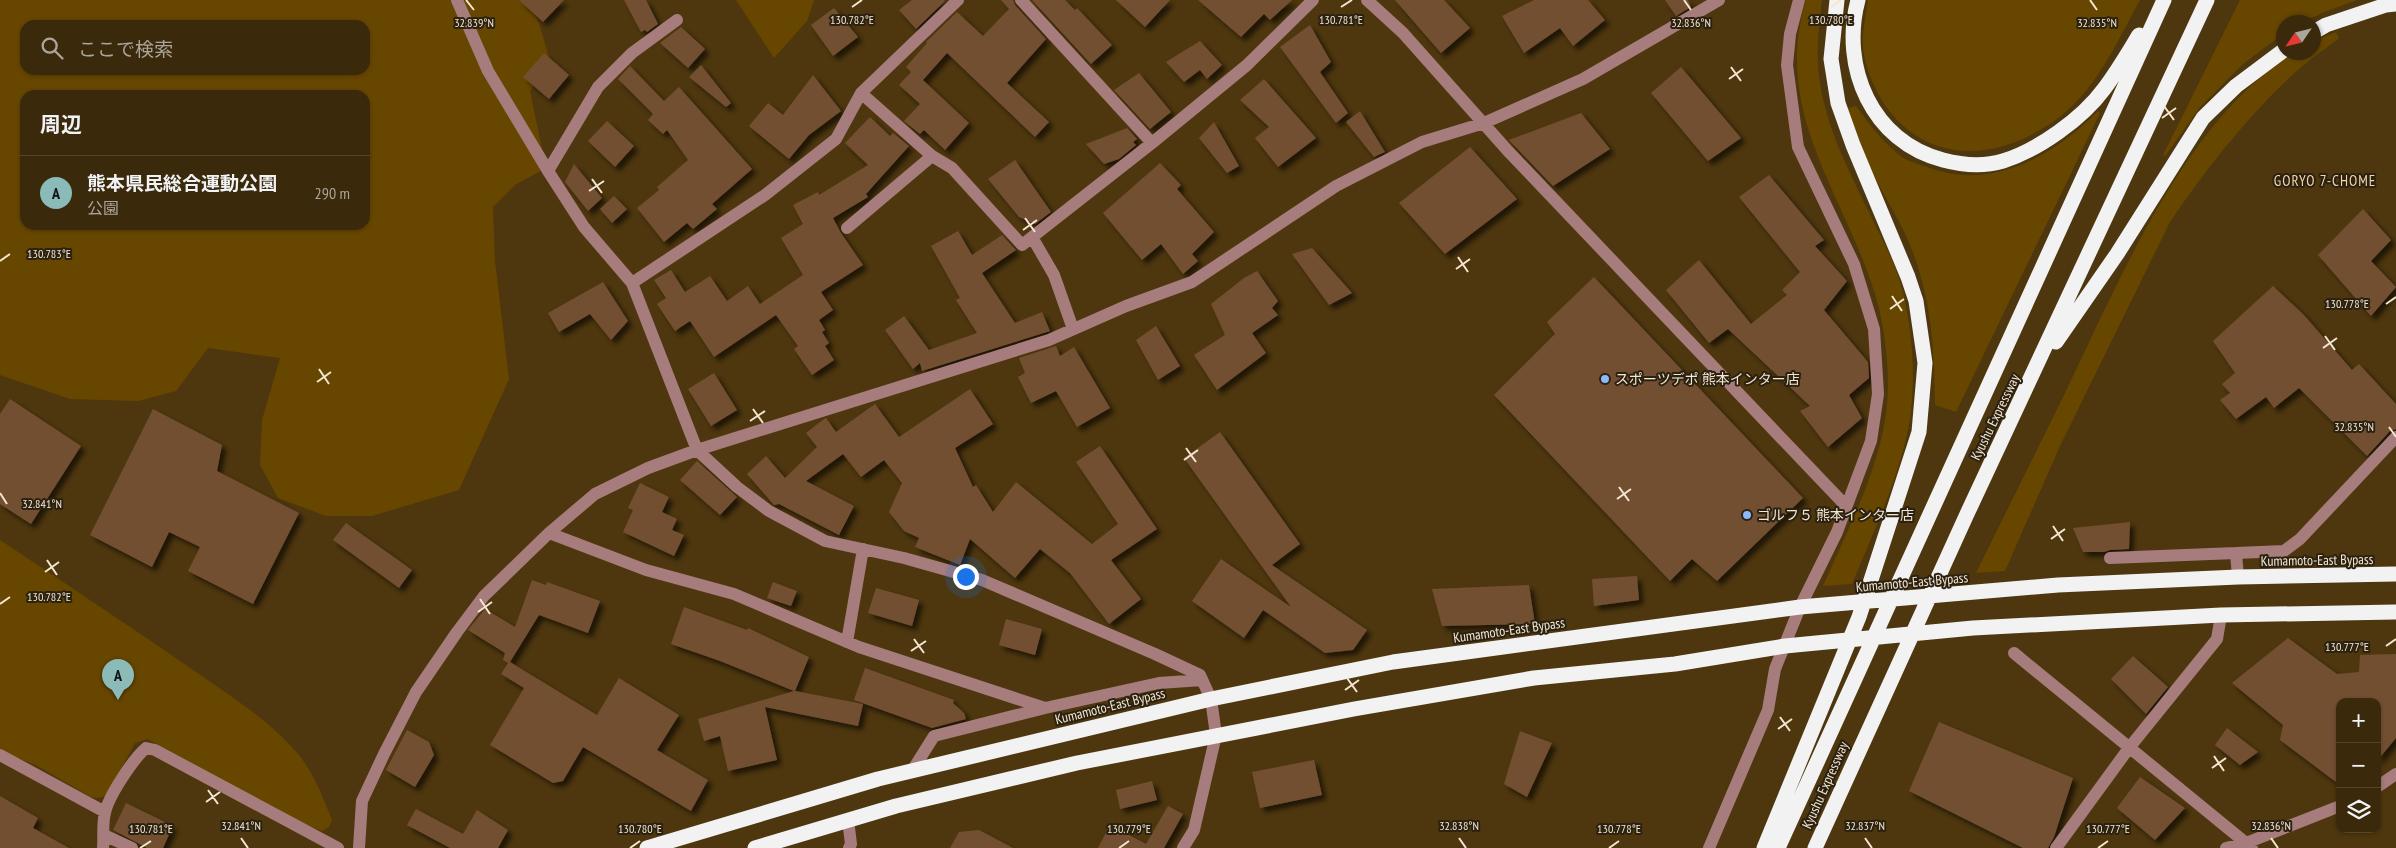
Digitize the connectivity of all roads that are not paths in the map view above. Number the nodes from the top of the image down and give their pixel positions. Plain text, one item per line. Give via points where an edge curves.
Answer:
1 (457, 0) edge
2 (958, 0) edge
3 (1021, 0) edge
4 (1313, 0) edge
5 (1367, 0) edge
6 (1719, 0) edge
7 (1799, 0) edge
8 (1837, 0) edge
9 (1858, 0) edge
10 (2162, 0) edge
11 (2207, 0) edge
12 (2396, 4) edge
13 (677, 20) dead end
14 (2321, 28) edge
15 (2276, 56) edge
16 (861, 93) junction
17 (1484, 123) junction
18 (1152, 143) junction
19 (932, 156) junction
20 (548, 172) junction
21 (847, 228) dead end
22 (1032, 237) junction
23 (632, 283) junction
24 (1074, 329) junction
25 (2033, 376) junction
26 (2396, 437) edge
27 (697, 450) junction
28 (1846, 506) junction
29 (549, 533) junction
30 (863, 550) junction
31 (2236, 553) junction
32 (2110, 558) dead end
33 (2396, 574) edge
34 (2238, 577) junction
35 (1800, 607) junction
36 (2396, 612) edge
37 (2221, 615) junction
38 (848, 642) junction
39 (1784, 646) junction
40 (2014, 652) dead end
41 (1202, 680) junction
42 (1211, 698) junction
43 (1045, 708) junction
44 (1216, 735) junction
45 (2129, 748) junction
46 (0, 755) edge
47 (912, 771) junction
48 (2396, 774) edge
49 (2381, 785) edge
50 (2336, 808) edge
51 (104, 812) junction
52 (848, 820) junction
53 (104, 835) junction
54 (2249, 846) edge
55 (102, 848) edge
56 (132, 848) edge
57 (338, 848) edge
58 (360, 848) edge
59 (647, 848) edge
60 (755, 848) edge
61 (849, 848) edge
62 (1183, 848) edge
63 (1709, 848) edge
64 (1764, 848) edge
65 (1778, 848) edge
66 (1815, 848) edge
67 (2056, 848) edge
68 (2226, 848) edge

1 - 20 street via 488,71
2 - 16 street
3 - 18 street
4 - 18 street via 1247,65
5 - 17 street via 1403,33
6 - 17 street via 1583,79
7 - 28 street via 1790,34 1787,64 1798,146 1854,264 1874,329 1878,394 1871,441
8 - 64 highway via 1831,59 1838,103 1916,301 1925,363 1920,422 1859,617
9 - 10 highway via 1852,42 1856,73 1873,108 1900,140 1918,152 1960,164 2003,161 2027,152 2067,126 2103,91
10 - 65 highway, Kyushu Expressway
11 - 25 highway, Kyushu Expressway
12 - 14 highway
13 - 20 street via 632,53 598,87
15 - 25 highway via 2236,86 2203,118 2117,254
16 - 19 street
16 - 23 street via 836,139 765,194
17 - 24 street via 1422,142 1336,186 1192,282
17 - 28 street
18 - 22 street
19 - 21 street
19 - 22 street via 952,168 1022,245
20 - 23 street via 584,228
22 - 24 street via 1054,275
23 - 27 street
24 - 27 street via 1049,340
25 - 66 highway, Kyushu Expressway
26 - 31 street via 2300,539 2284,551
27 - 29 street via 648,468 595,494
27 - 30 street via 769,512 825,541
28 - 35 street via 1837,532
29 - 38 street via 646,570 734,594
29 - 58 street via 484,596 416,692 362,801
30 - 38 street
30 - 41 street via 982,580 1156,654 1200,675
31 - 32 street
31 - 34 street
33 - 34 highway, Kumamoto-East Bypass
34 - 35 highway, Kumamoto-East Bypass via 2058,586
35 - 39 street
35 - 42 highway, Kumamoto-East Bypass via 1393,662
36 - 37 highway
37 - 39 highway via 1973,628
37 - 45 street via 2217,639
38 - 43 street
39 - 44 highway via 1675,664 1534,678
39 - 63 street via 1775,669 1768,710
40 - 45 street
41 - 42 street
41 - 43 street via 1159,683
42 - 44 street
42 - 47 highway, Kumamoto-East Bypass
43 - 47 street via 934,736
44 - 52 highway via 1077,763
44 - 62 street via 1194,830
45 - 54 street
45 - 67 street
46 - 51 street
47 - 59 highway, Kumamoto-East Bypass
48 - 49 street
50 - 54 street
51 - 53 street
51 - 57 street via 126,771 146,748
52 - 60 highway
52 - 61 street
53 - 55 street
53 - 56 street
54 - 68 street

